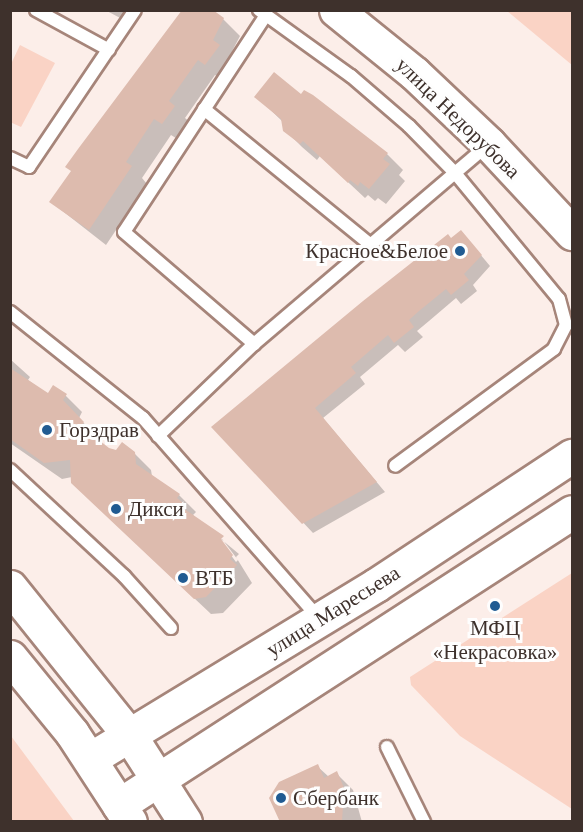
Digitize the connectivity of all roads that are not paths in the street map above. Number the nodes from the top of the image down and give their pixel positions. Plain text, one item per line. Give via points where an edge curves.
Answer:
1 (36, 10) edge
2 (135, 10) edge
3 (336, 10) edge
4 (262, 13) edge
5 (109, 50) junction
6 (204, 109) junction
7 (489, 144) junction
8 (10, 158) edge
9 (455, 173) junction
10 (573, 233) edge
11 (370, 245) junction
12 (10, 312) edge
13 (254, 345) junction
14 (158, 436) junction
15 (573, 456) edge
16 (395, 466) dead end
17 (10, 470) edge
18 (573, 512) edge
19 (10, 587) edge
20 (320, 619) junction
21 (171, 628) dead end
22 (10, 657) edge
23 (70, 661) junction
24 (33, 685) junction
25 (130, 736) junction
26 (387, 747) dead end
27 (90, 759) junction
28 (158, 780) junction
29 (124, 813) edge
30 (185, 822) edge
31 (424, 822) edge

1 - 5 lane
2 - 5 lane
3 - 7 street, улица Недорубова via 414,73
4 - 6 lane
4 - 9 lane via 351,76
5 - 8 lane via 29,166
6 - 11 lane
6 - 13 lane via 124,232
7 - 9 lane
7 - 10 street, улица Недорубова
9 - 11 lane
9 - 16 lane via 559,299 567,325 554,349
11 - 13 lane
12 - 14 lane via 143,418
13 - 14 lane
14 - 20 lane
15 - 20 street, улица Маресьева
17 - 21 lane via 124,576
18 - 28 street
19 - 23 street
20 - 25 street, улица Маресьева
22 - 24 street
23 - 24 street via 73,682 62,694 48,693
23 - 25 street
24 - 27 street
25 - 27 street, улица Маресьева
25 - 28 street
26 - 31 lane
27 - 29 street
28 - 29 street
28 - 30 street

